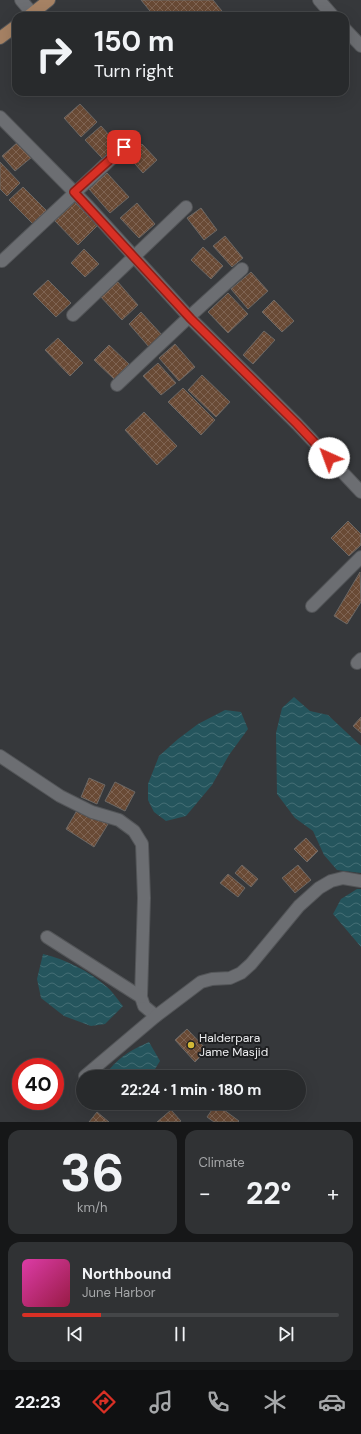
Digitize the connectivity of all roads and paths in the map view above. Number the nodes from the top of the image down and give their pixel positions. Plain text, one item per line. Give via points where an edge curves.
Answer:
1 (21, 0) edge
2 (49, 0) edge
3 (319, 0) edge
4 (28, 12) edge
5 (34, 12) edge
6 (330, 12) edge
7 (12, 29) edge
8 (349, 33) edge
9 (0, 38) edge
10 (361, 46) edge
11 (0, 117) edge
12 (124, 147) dead end
13 (74, 192) junction
14 (186, 207) dead end
15 (135, 258) junction
16 (2, 260) dead end
17 (242, 269) dead end
18 (73, 315) dead end
19 (189, 317) junction
20 (117, 386) dead end
21 (361, 492) edge
22 (361, 557) edge
23 (312, 606) dead end
24 (0, 756) edge
25 (361, 881) edge
26 (47, 937) dead end
27 (141, 998) junction
28 (156, 1016) junction
29 (92, 1070) edge

1 - 4 street
2 - 5 main road
3 - 6 street
7 - 9 main road
8 - 10 street
11 - 13 street
12 - 13 street
13 - 15 street
13 - 16 street
14 - 15 street
15 - 18 street
15 - 19 street
17 - 19 street
19 - 20 street
19 - 21 street via 297,424
22 - 23 street
24 - 27 street via 60,796 92,812 119,820 134,831 142,844 144,898
25 - 28 street via 343,878 331,880 299,906 241,973 230,978 201,982
26 - 27 street
27 - 28 street via 144,1006
28 - 29 street

